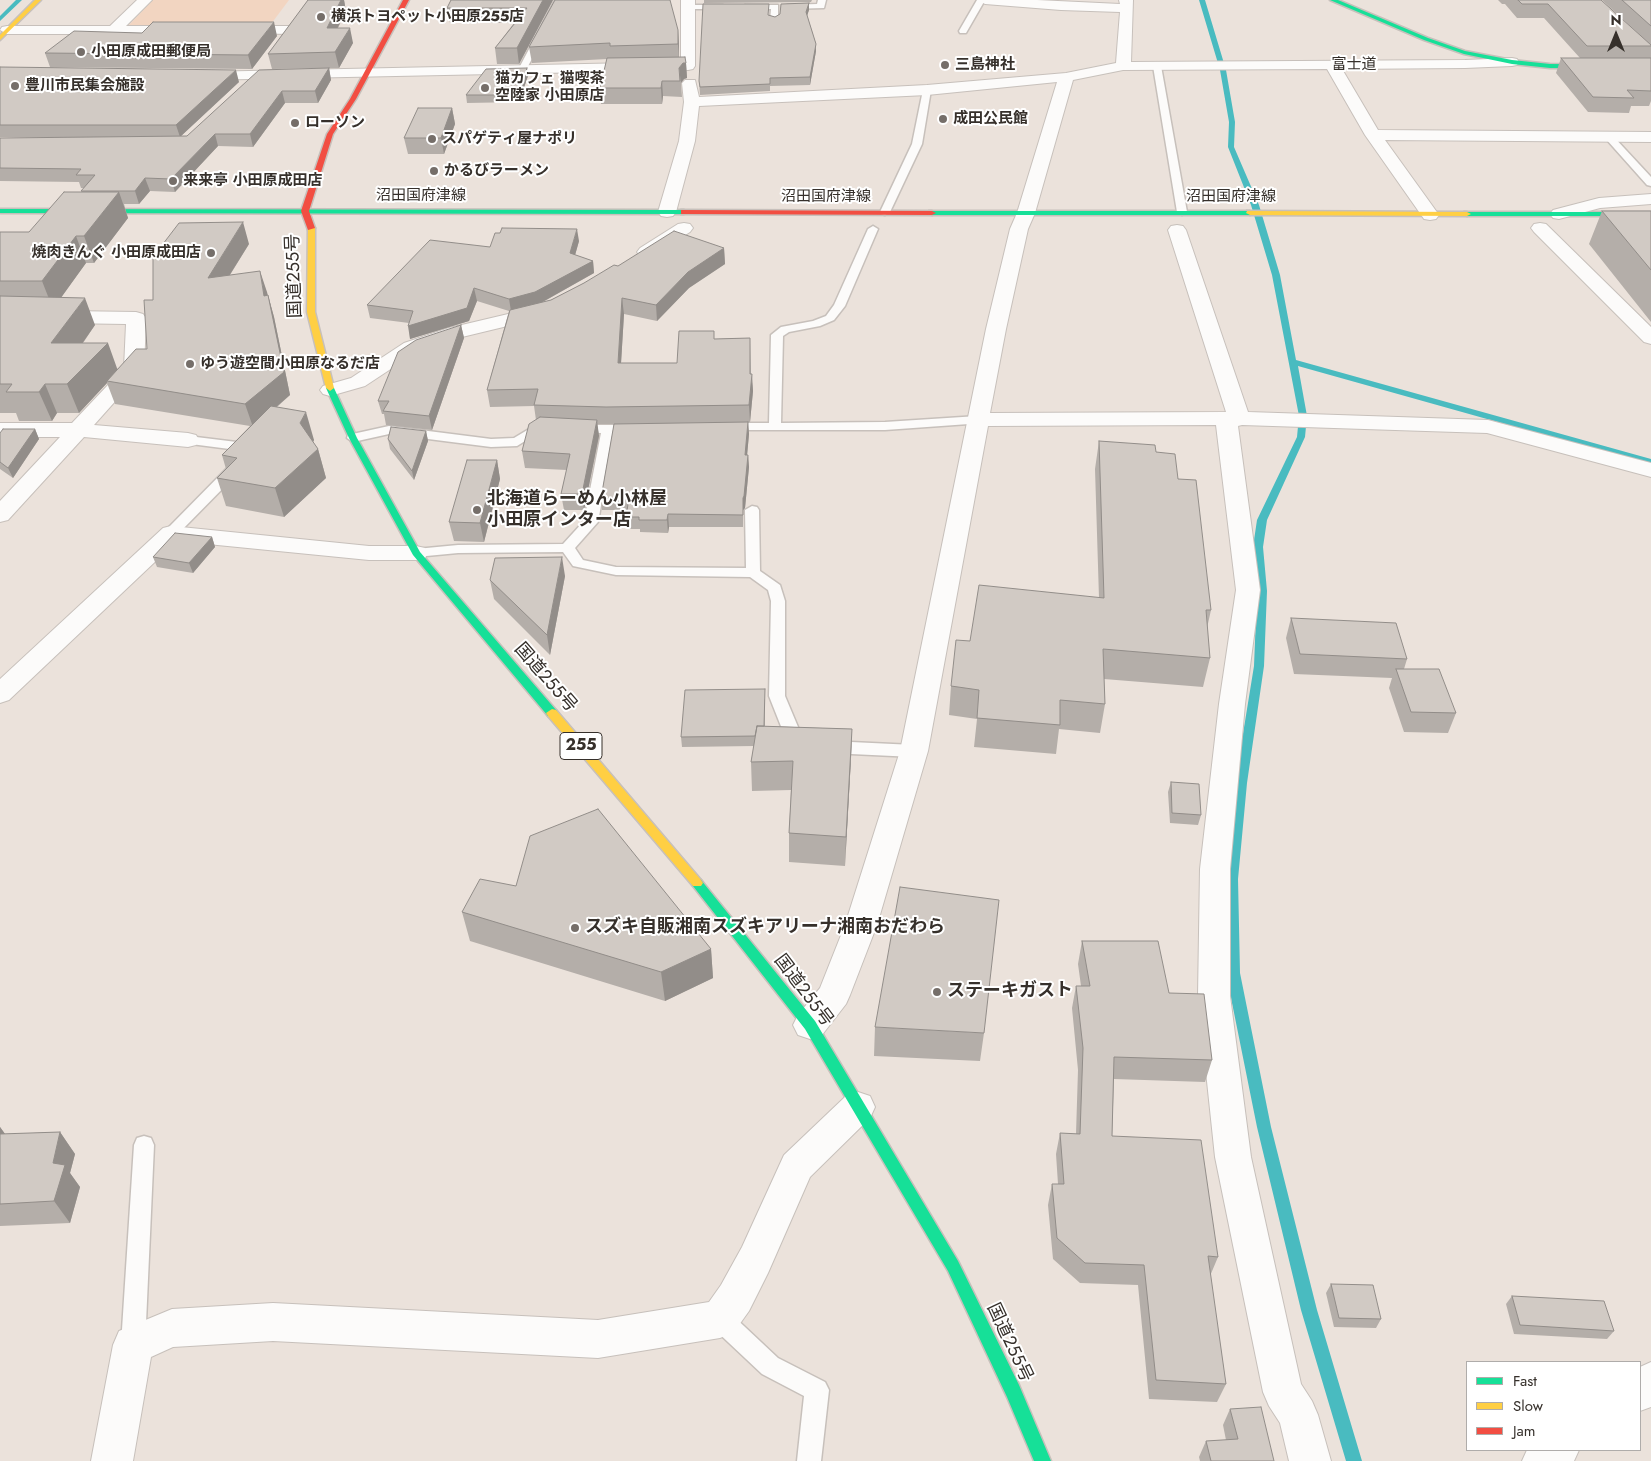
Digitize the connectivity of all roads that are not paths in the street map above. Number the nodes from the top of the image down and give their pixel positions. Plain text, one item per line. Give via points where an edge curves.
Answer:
1 (38, 0) edge
2 (145, 0) edge
3 (406, 0) edge
4 (559, 0) edge
5 (822, 0) edge
6 (981, 0) edge
7 (985, 0) edge
8 (1333, 0) edge
9 (688, 4) edge
10 (1126, 4) edge
11 (775, 7) junction
12 (302, 15) edge
13 (774, 21) edge
14 (114, 30) junction
15 (193, 30) edge
16 (222, 30) edge
17 (292, 30) junction
18 (964, 31) dead end
19 (4, 34) edge
20 (280, 46) edge
21 (269, 61) edge
22 (1512, 62) junction
23 (1332, 65) junction
24 (688, 66) junction
25 (1123, 66) junction
26 (1156, 66) junction
27 (1651, 67) edge
28 (522, 70) junction
29 (366, 74) junction
30 (189, 76) edge
31 (257, 76) junction
32 (1066, 77) junction
33 (243, 90) edge
34 (927, 90) junction
35 (692, 102) junction
36 (1374, 135) junction
37 (1609, 136) junction
38 (1651, 137) edge
39 (1651, 183) edge
40 (1651, 199) edge
41 (0, 211) edge
42 (305, 211) junction
43 (667, 212) junction
44 (885, 212) junction
45 (1430, 214) junction
46 (1651, 214) edge
47 (1021, 225) junction
48 (1178, 225) junction
49 (1547, 225) junction
50 (664, 228) dead end
51 (689, 228) joint
52 (873, 229) dead end
53 (635, 258) edge
54 (561, 303) edge
55 (0, 316) edge
56 (1651, 338) edge
57 (330, 390) junction
58 (1239, 418) junction
59 (978, 420) junction
60 (775, 426) junction
61 (716, 428) edge
62 (647, 429) edge
63 (0, 430) edge
64 (78, 430) junction
65 (608, 430) junction
66 (353, 438) junction
67 (188, 440) joint
68 (1651, 470) edge
69 (752, 510) dead end
70 (0, 515) edge
71 (171, 533) junction
72 (567, 548) junction
73 (416, 554) junction
74 (753, 573) junction
75 (0, 694) edge
76 (914, 751) junction
77 (810, 1025) junction
78 (858, 1107) junction
79 (144, 1145) dead end
80 (720, 1318) junction
81 (133, 1346) junction
82 (1651, 1382) edge
83 (1641, 1390) edge
84 (1557, 1451) edge
85 (112, 1461) edge
86 (809, 1461) edge
87 (1042, 1461) edge
88 (1310, 1461) edge
89 (1543, 1461) edge

1 - 19 main road
2 - 14 street
3 - 29 main road, 国道255号
4 - 28 lane
5 - 11 lane via 821,6
6 - 18 lane
7 - 10 street via 1061,6
8 - 22 main road via 1464,52
9 - 11 lane
9 - 24 street
10 - 25 street
11 - 13 lane
12 - 17 street
14 - 15 street
14 - 19 street
16 - 17 street
17 - 20 street
21 - 31 street
22 - 23 street, 富士道
22 - 27 main road, 富士道 via 1550,66
23 - 26 street, 富士道
23 - 36 street
24 - 28 street
24 - 35 street
25 - 26 street, 富士道
25 - 32 street, 富士道
26 - 48 lane
28 - 29 street
29 - 31 street
29 - 42 main road, 国道255号 via 330,134
30 - 31 street
31 - 33 street
32 - 34 street, 富士道
32 - 47 street
34 - 35 street, 富士道
34 - 44 lane via 917,144
35 - 43 street via 687,141
36 - 37 street
36 - 45 street
37 - 38 street
37 - 39 lane
40 - 49 street via 1599,202
41 - 42 main road, 沼田国府津線
42 - 43 main road, 沼田国府津線
42 - 57 main road, 国道255号 / 255 via 312,228 311,312
43 - 44 main road, 沼田国府津線
44 - 47 main road, 沼田国府津線
45 - 48 main road, 沼田国府津線 via 1240,212
45 - 49 main road, 沼田国府津線
46 - 49 main road, 沼田国府津線
47 - 48 main road, 沼田国府津線
47 - 59 street
48 - 58 street
49 - 56 street
50 - 51 main road
51 - 53 street
52 - 60 lane via 839,306 830,318 816,324 785,329 777,335
54 - 57 street via 545,311 456,332 411,348 358,382
55 - 64 street via 136,318 134,369
57 - 66 main road, 国道255号 / 255
58 - 59 street
58 - 68 street via 1488,427
58 - 88 street via 1227,423 1248,590 1232,704 1215,870 1214,996 1233,1156 1283,1392 1298,1415
59 - 60 lane via 885,426
59 - 76 street
60 - 61 lane
62 - 65 lane
63 - 64 street
64 - 67 street
64 - 70 street
65 - 66 lane via 539,427 517,442 491,443 389,430
65 - 72 lane via 591,522
66 - 73 main road, 国道255号 / 255
67 - 71 lane via 255,448
69 - 74 lane
71 - 73 street via 369,553
71 - 75 street
72 - 73 lane via 458,549
72 - 74 lane via 578,563 616,571
73 - 77 main road, 国道255号 / 255 via 685,868
74 - 76 lane via 775,588 778,602 777,696 796,745
76 - 77 street via 854,943 834,995
77 - 78 main road, 国道255号 / 255
78 - 80 street via 796,1166 735,1298
78 - 87 main road, 国道255号 / 255 via 953,1266 1013,1391
79 - 81 lane
80 - 81 street via 598,1340 273,1322 172,1328
80 - 86 lane via 770,1366 818,1390
81 - 85 street
82 - 83 street
84 - 89 street

